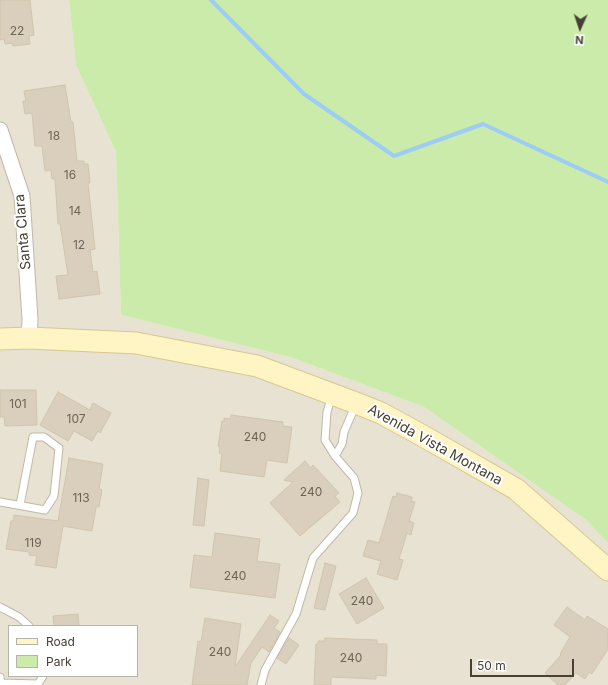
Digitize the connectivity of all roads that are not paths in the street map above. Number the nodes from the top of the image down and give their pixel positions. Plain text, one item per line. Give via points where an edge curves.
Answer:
1 (0, 130) edge
2 (29, 338) junction
3 (0, 340) edge
4 (333, 394) junction
5 (356, 403) junction
6 (335, 456) junction
7 (0, 502) edge
8 (20, 505) junction
9 (608, 570) edge
10 (0, 607) edge
11 (28, 625) edge
12 (0, 677) edge
13 (42, 677) edge
14 (261, 685) edge

1 - 2 street, Santa Clara via 22,196
2 - 3 street, Avenida Vista Montana
2 - 4 street, Avenida Vista Montana via 136,343 256,366
4 - 5 street, Avenida Vista Montana
4 - 6 lane via 327,412 325,440
5 - 6 lane via 342,444
5 - 9 street, Avenida Vista Montana via 381,413 516,489
6 - 14 lane via 354,478 358,493 353,513 313,558 296,614 265,670
7 - 8 lane
8 - 8 lane via 45,510 54,496 59,448 44,437 33,437
10 - 11 lane
12 - 13 lane via 1,683 38,684

